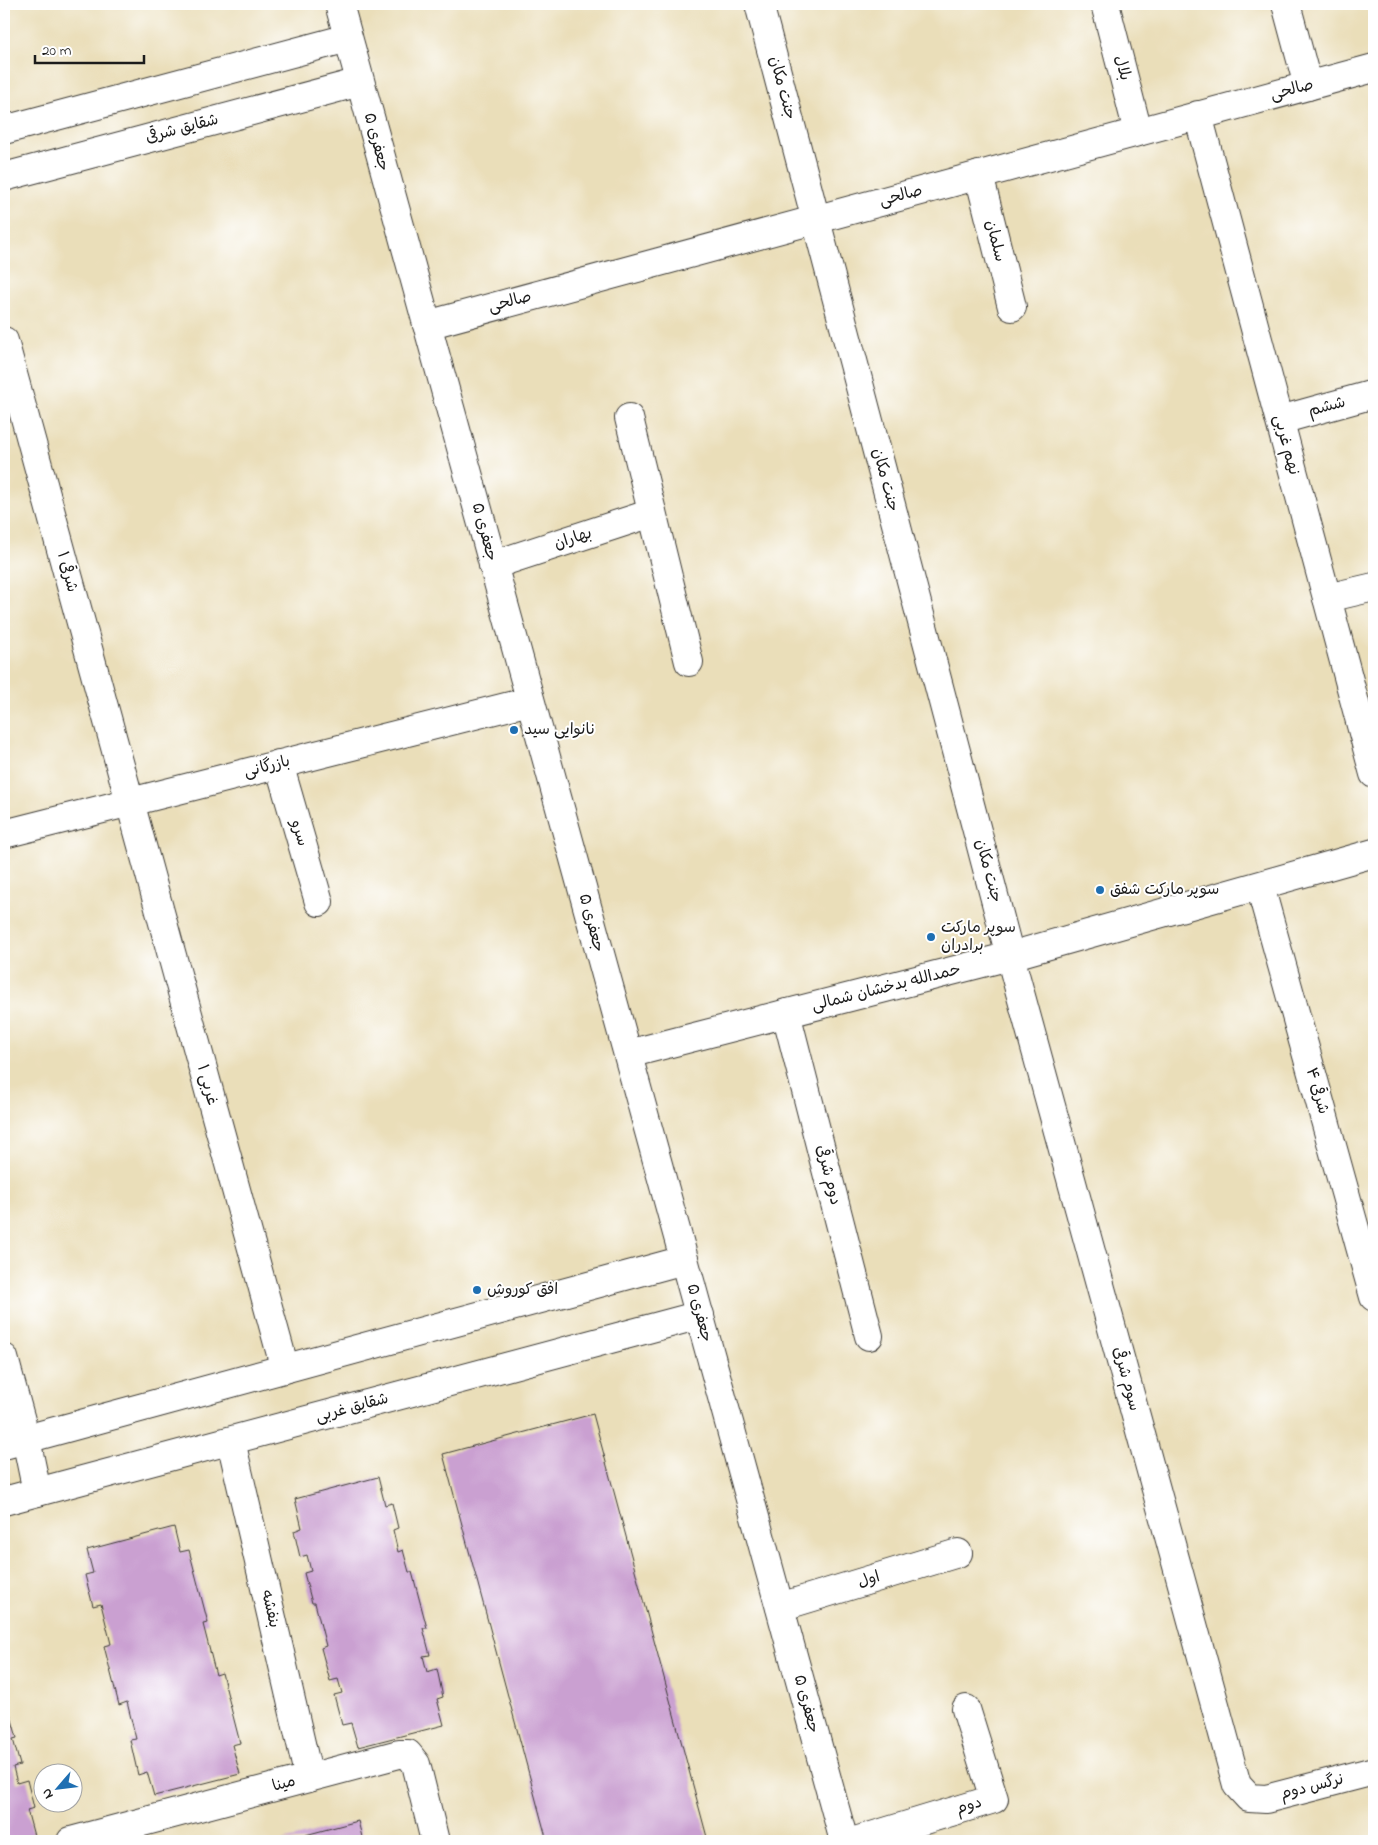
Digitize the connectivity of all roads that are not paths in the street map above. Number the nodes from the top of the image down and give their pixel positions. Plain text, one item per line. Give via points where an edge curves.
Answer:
1 (339, 4) edge
2 (759, 4) edge
3 (1105, 4) edge
4 (1286, 4) edge
5 (348, 38) junction
6 (1374, 68) edge
7 (360, 82) junction
8 (1308, 86) junction
9 (1198, 115) junction
10 (4, 130) edge
11 (1138, 132) junction
12 (979, 175) junction
13 (4, 177) edge
14 (817, 219) junction
15 (1012, 307) dead end
16 (427, 325) junction
17 (4, 341) edge
18 (1374, 394) edge
19 (629, 418) dead end
20 (1280, 420) junction
21 (652, 513) junction
22 (493, 564) junction
23 (1374, 587) edge
24 (1328, 598) junction
25 (690, 662) dead end
26 (530, 701) junction
27 (279, 764) junction
28 (1374, 774) edge
29 (130, 802) junction
30 (4, 834) edge
31 (1374, 853) edge
32 (1260, 886) junction
33 (319, 902) dead end
34 (1010, 956) junction
35 (786, 1013) junction
36 (628, 1054) junction
37 (684, 1260) junction
38 (1374, 1297) edge
39 (700, 1315) junction
40 (870, 1336) dead end
41 (4, 1358) edge
42 (285, 1369) junction
43 (231, 1441) junction
44 (15, 1442) edge
45 (37, 1492) junction
46 (4, 1501) edge
47 (958, 1553) dead end
48 (780, 1607) junction
49 (966, 1709) dead end
50 (1374, 1771) edge
51 (309, 1778) junction
52 (1249, 1798) joint
53 (71, 1841) edge
54 (435, 1841) edge
55 (844, 1841) edge
56 (855, 1841) edge

1 - 5 street, جعفری ۵
2 - 14 street, جنت مکان
3 - 11 street, بلال
4 - 8 street
5 - 7 street, جعفری ۵
5 - 10 street
6 - 8 street, صالحی
7 - 13 street, شقایق شرقی
7 - 16 street, جعفری ۵
8 - 9 street, صالحی
9 - 11 street, صالحی
9 - 20 street, نهم غربی
11 - 12 street, صالحی
12 - 14 street, صالحی
12 - 15 street, سلمان
14 - 16 street, صالحی
14 - 34 street, جنت مکان
16 - 22 street, جعفری ۵
17 - 29 street, ۱ شرقی
18 - 20 street, ششم
19 - 21 street
20 - 24 street, نهم غربی
21 - 22 street, بهاران
21 - 25 street
22 - 26 street, جعفری ۵
23 - 24 street
24 - 28 street, نهم غربی
26 - 27 street, بازرگانی
26 - 36 street, جعفری ۵
27 - 29 street, بازرگانی
27 - 33 street, سرو
29 - 30 street, بازرگانی
29 - 42 street, ۱ غربی
31 - 32 street, حمدالله بدخشان شمالی
32 - 34 street, حمدالله بدخشان شمالی
32 - 38 street, ۴ شرقی
34 - 35 street, حمدالله بدخشان شمالی
34 - 52 street, سوم شرقی via 1237,1785
35 - 36 street, حمدالله بدخشان شمالی
35 - 40 street, دوم شرقی
36 - 37 street, جعفری ۵
37 - 39 street, جعفری ۵
37 - 42 street
39 - 43 street, شقایق غربی
39 - 48 street, جعفری ۵
41 - 44 street
42 - 44 street
43 - 45 street, شقایق غربی
43 - 51 street, بنفشه
44 - 45 street
45 - 46 street, شقایق غربی
47 - 48 street, اول
48 - 55 street, جعفری ۵
49 - 56 street, دوم via 994,1798
50 - 52 street, نرگس دوم via 1266,1799
51 - 53 street, مینا
51 - 54 street, مینا via 408,1754 416,1764

